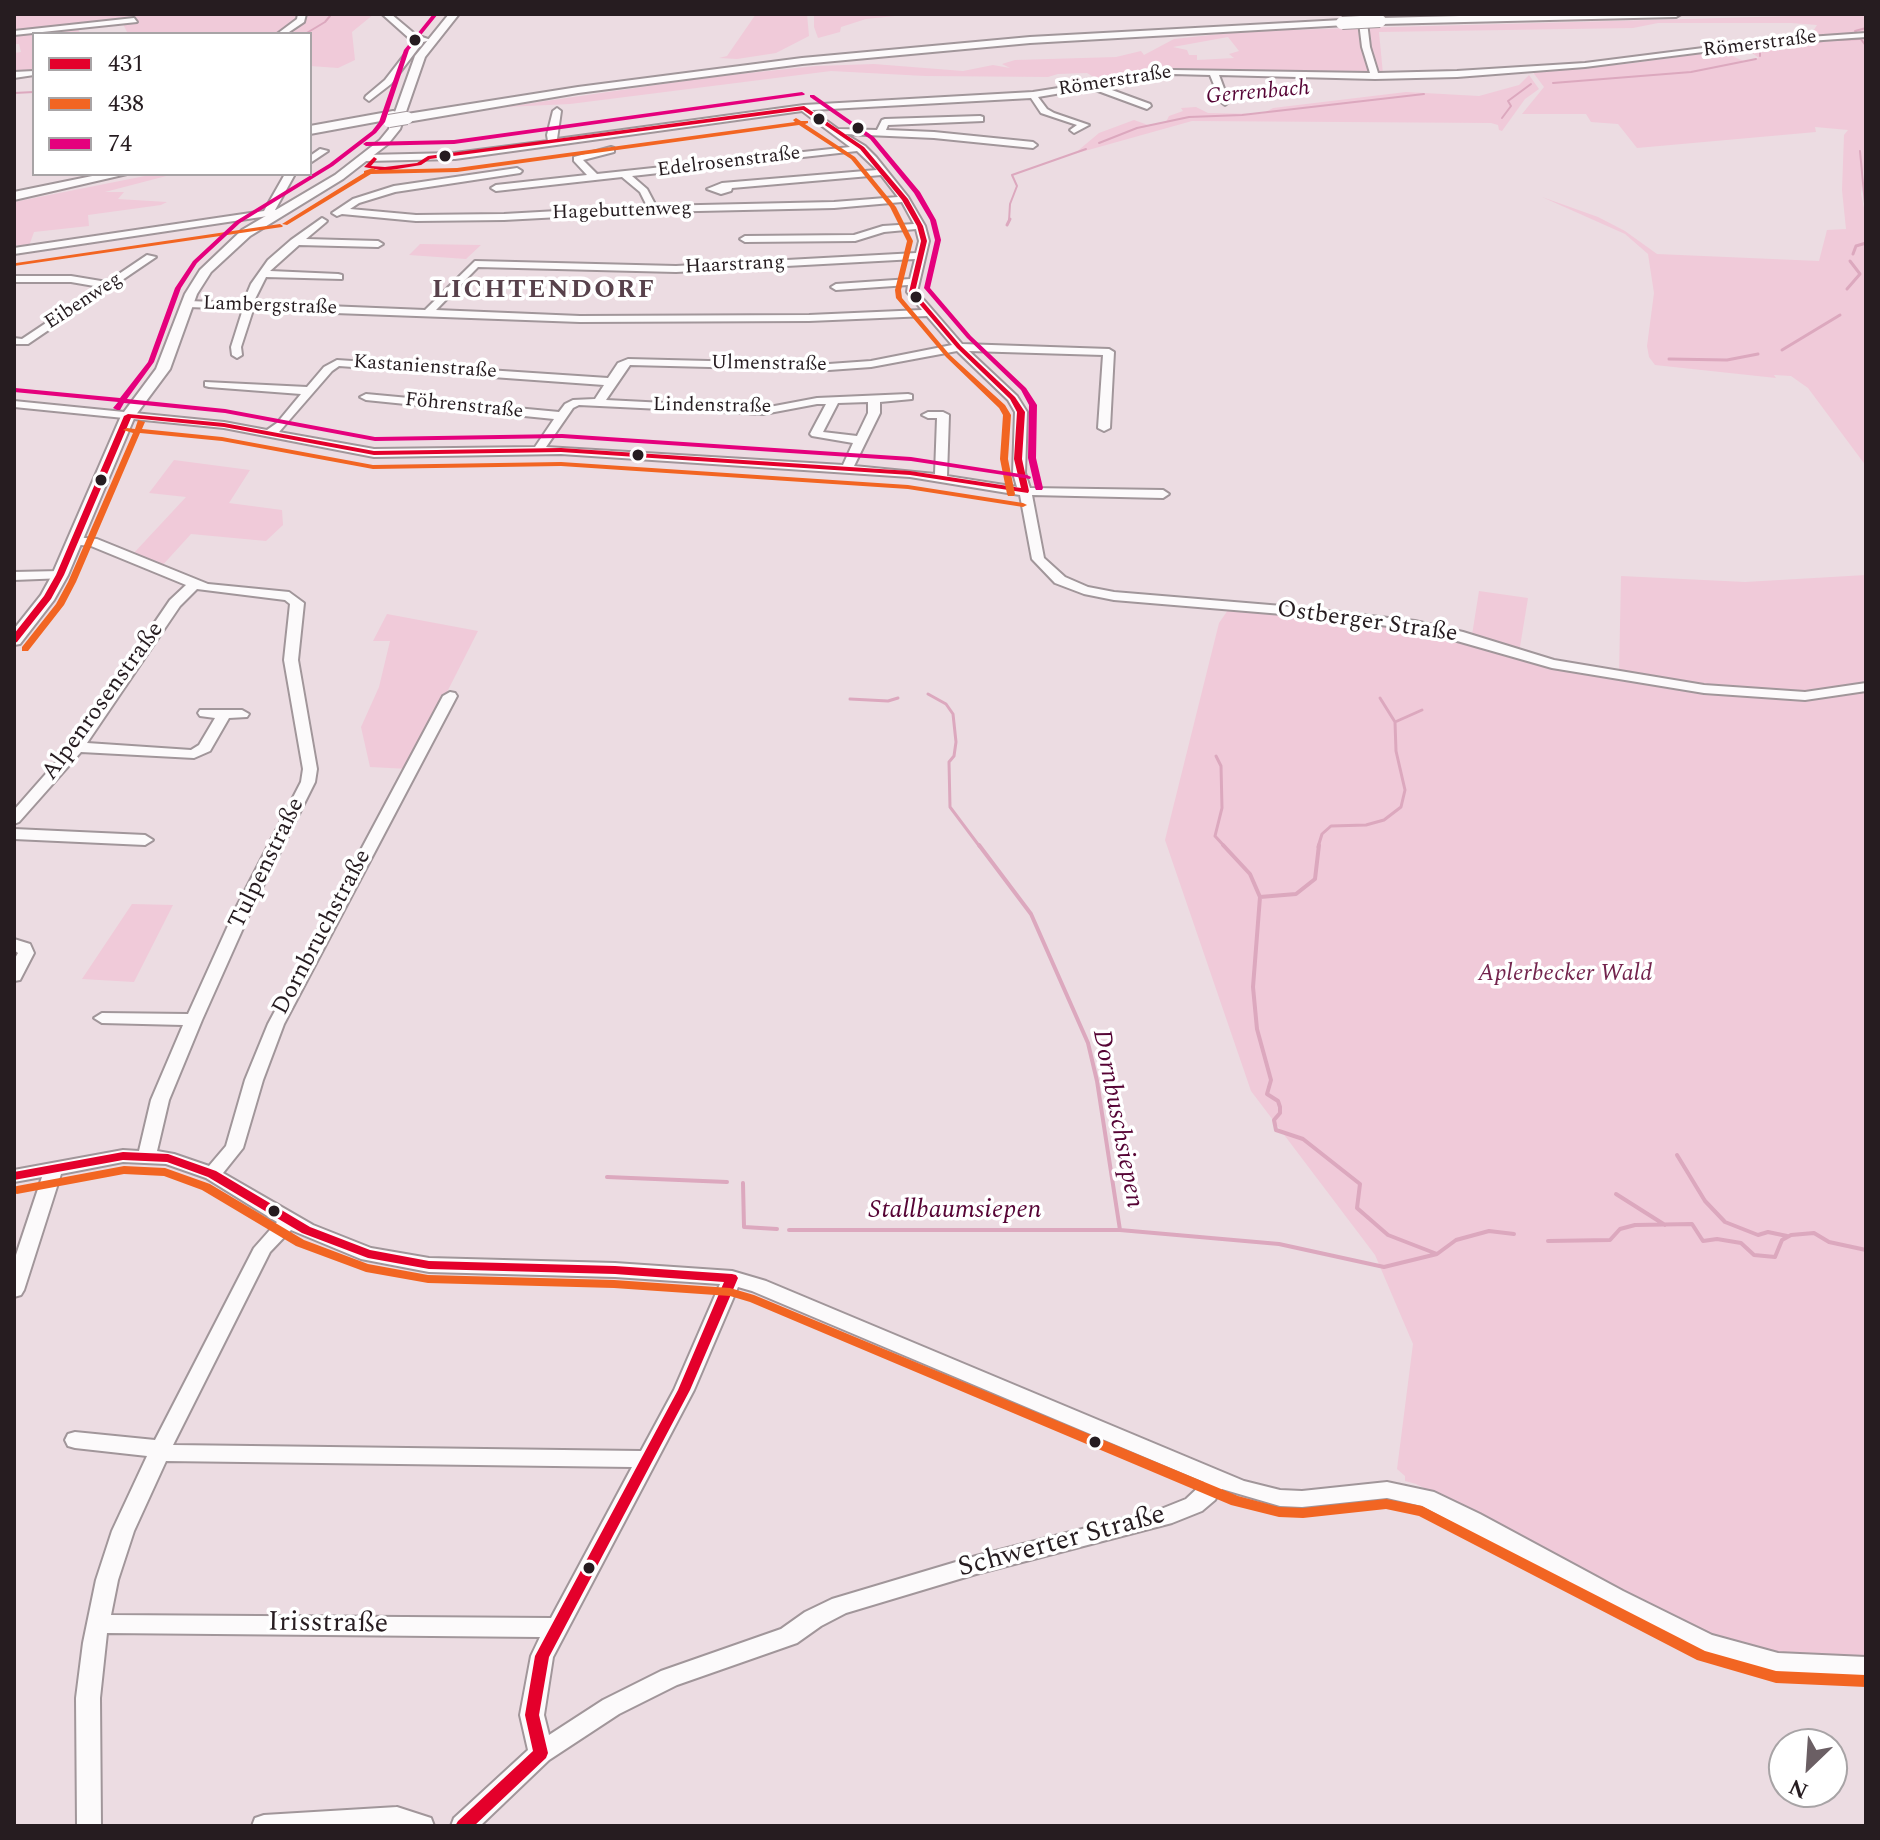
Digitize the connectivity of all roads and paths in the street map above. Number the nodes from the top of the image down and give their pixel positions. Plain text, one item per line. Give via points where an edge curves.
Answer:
1 (302, 14) edge
2 (386, 14) edge
3 (454, 14) edge
4 (1362, 14) edge
5 (1460, 14) edge
6 (1676, 14) edge
7 (1380, 19) junction
8 (134, 20) dead end
9 (1133, 23) dead end
10 (1262, 24) junction
11 (284, 32) edge
12 (14, 33) edge
13 (1180, 35) dead end
14 (1866, 35) edge
15 (425, 40) junction
16 (780, 55) dead end
17 (862, 61) dead end
18 (719, 65) junction
19 (759, 66) junction
20 (1213, 71) junction
21 (1375, 76) junction
22 (1089, 85) junction
23 (1033, 95) junction
24 (369, 98) dead end
25 (1225, 102) dead end
26 (1147, 106) dead end
27 (804, 108) junction
28 (557, 111) dead end
29 (408, 115) junction
30 (980, 119) dead end
31 (392, 122) junction
32 (312, 130) edge
33 (838, 130) junction
34 (1074, 130) dead end
35 (881, 132) junction
36 (312, 136) edge
37 (553, 142) junction
38 (1033, 145) dead end
39 (524, 146) junction
40 (862, 148) junction
41 (611, 150) dead end
42 (323, 151) dead end
43 (366, 158) junction
44 (312, 159) edge
45 (517, 171) junction
46 (884, 172) junction
47 (77, 176) edge
48 (111, 176) edge
49 (289, 176) edge
50 (626, 176) junction
51 (596, 179) junction
52 (512, 186) junction
53 (725, 186) dead end
54 (496, 188) dead end
55 (14, 189) edge
56 (14, 196) edge
57 (905, 199) junction
58 (653, 209) junction
59 (273, 212) junction
60 (322, 221) dead end
61 (920, 226) junction
62 (745, 239) dead end
63 (294, 242) junction
64 (378, 244) dead end
65 (14, 251) edge
66 (920, 256) junction
67 (151, 257) dead end
68 (263, 274) junction
69 (338, 277) dead end
70 (14, 279) edge
71 (912, 282) junction
72 (109, 285) junction
73 (836, 287) dead end
74 (188, 304) junction
75 (248, 307) junction
76 (927, 313) junction
77 (427, 314) junction
78 (14, 341) edge
79 (959, 347) junction
80 (237, 355) dead end
81 (612, 382) junction
82 (209, 384) dead end
83 (310, 391) junction
84 (366, 397) dead end
85 (908, 397) dead end
86 (874, 398) junction
87 (834, 400) junction
88 (598, 403) junction
89 (14, 404) edge
90 (928, 415) dead end
91 (943, 415) junction
92 (128, 416) junction
93 (562, 416) junction
94 (958, 416) dead end
95 (1104, 428) dead end
96 (268, 434) junction
97 (860, 440) junction
98 (539, 449) junction
99 (847, 468) junction
100 (941, 477) junction
101 (1025, 491) junction
102 (1163, 494) dead end
103 (74, 541) junction
104 (60, 575) junction
105 (14, 576) edge
106 (194, 584) junction
107 (14, 640) edge
108 (1866, 687) edge
109 (450, 696) dead end
110 (205, 713) dead end
111 (224, 714) junction
112 (242, 714) dead end
113 (77, 747) junction
114 (14, 819) edge
115 (14, 834) edge
116 (145, 840) dead end
117 (14, 944) edge
118 (14, 976) edge
119 (102, 1018) dead end
120 (194, 1020) junction
121 (147, 1155) junction
122 (54, 1168) junction
123 (212, 1174) junction
124 (14, 1176) edge
125 (289, 1221) junction
126 (732, 1278) junction
127 (14, 1290) edge
128 (75, 1440) dead end
129 (159, 1451) junction
130 (648, 1459) junction
131 (1217, 1479) junction
132 (98, 1624) junction
133 (558, 1628) junction
134 (1866, 1667) edge
135 (541, 1753) junction
136 (89, 1826) edge
137 (264, 1826) edge
138 (422, 1826) edge
139 (463, 1826) edge

1 - 11 street
2 - 15 street
3 - 15 main road
4 - 21 street
5 - 7 highway
6 - 7 highway
7 - 10 highway, bridge
8 - 12 street
9 - 10 highway
10 - 13 highway
10 - 18 highway via 995,38
10 - 19 highway
14 - 21 street, Römerstraße via 1585,65
15 - 24 street
15 - 31 main road
16 - 18 highway
17 - 19 highway
18 - 29 highway
19 - 29 highway
20 - 21 street, Römerstraße
20 - 22 street, Römerstraße
20 - 25 street
22 - 23 street, Römerstraße
22 - 26 street
23 - 27 street, Römerstraße
23 - 34 street via 1051,115 1089,123
27 - 33 street
27 - 37 street, Römerstraße
28 - 37 street
29 - 31 highway, bridge
30 - 35 street via 885,122
31 - 32 highway
31 - 36 highway
31 - 43 main road
33 - 35 street
33 - 40 street
35 - 38 street
37 - 39 street, Römerstraße
39 - 43 street, Römerstraße via 445,157
39 - 45 street
40 - 46 street
40 - 50 street, Edelrosenstraße
41 - 51 street via 577,159
42 - 44 street
43 - 59 main road
45 - 52 street
45 - 58 street, Hagebuttenweg via 394,189 336,213 457,218
46 - 53 street
46 - 57 street
47 - 55 highway
48 - 56 highway
49 - 59 street
50 - 51 street, Edelrosenstraße
50 - 58 street via 644,191
51 - 52 street, Edelrosenstraße
52 - 54 street, Edelrosenstraße
57 - 58 street, Hagebuttenweg
57 - 61 street
59 - 65 street
59 - 74 main road via 212,262
60 - 63 street
61 - 62 street via 855,238
61 - 66 street
63 - 64 street
63 - 68 street
66 - 71 street
66 - 77 street, Haarstrang via 700,268 475,264
67 - 72 street, Eibenweg
68 - 69 street
68 - 75 street
70 - 72 street
71 - 73 street
71 - 76 street via 913,296
72 - 78 street, Eibenweg via 24,342
74 - 75 street, Lambergstraße
74 - 92 main road via 163,369
75 - 77 street, Lambergstraße
75 - 80 street
76 - 77 street, Lambergstraße via 625,319
76 - 79 street
79 - 81 street, Ulmenstraße via 852,366 628,362
79 - 95 street via 1109,352
79 - 101 street via 1021,412 1018,459
81 - 83 street, Kastanienstraße via 344,363 332,366
81 - 88 street, Ulmenstraße
82 - 83 street
83 - 96 street, Kastanienstraße
84 - 93 street, Föhrenstraße
85 - 86 street, Lindenstraße
86 - 87 street, Lindenstraße
86 - 97 street via 874,413
87 - 88 street, Lindenstraße via 764,411
87 - 97 street via 816,434
88 - 93 street, Lindenstraße via 573,403
89 - 92 street
90 - 91 street
91 - 94 street
91 - 100 street
92 - 96 street
92 - 103 main road
93 - 98 street
96 - 98 street via 374,453
97 - 99 street
98 - 99 street
99 - 100 street
100 - 101 street
101 - 102 street
101 - 108 street, Ostberger Straße via 1043,567 1070,585 1097,593 1415,625 1552,664 1704,689 1805,696
103 - 104 main road
103 - 106 street, Tulpenstraße via 93,542
104 - 105 street
104 - 107 main road
106 - 113 street, Alpenrosenstraße via 180,596
106 - 120 street, Tulpenstraße via 289,596 297,603 291,660 310,769 303,795
109 - 123 street, Dornbruchstraße via 276,1024 234,1148
110 - 111 street
111 - 112 street
111 - 113 street via 205,748 194,754
113 - 114 street, Alpenrosenstraße
115 - 116 street
117 - 118 street via 26,953
119 - 120 street
120 - 121 street, Tulpenstraße via 160,1100
121 - 122 street
121 - 123 street
122 - 124 street
122 - 127 street
123 - 125 street
125 - 126 street via 356,1250 429,1265
125 - 129 street via 263,1248
126 - 130 street via 697,1363
126 - 131 street
128 - 129 street
129 - 130 street
129 - 132 street via 123,1531
130 - 133 street
131 - 134 street via 1280,1498 1387,1490 1426,1498 1707,1643 1788,1664
131 - 135 street, Schwerter Straße via 1194,1505 1164,1517 840,1606 789,1636 669,1678 622,1701
132 - 133 street, Irisstraße
132 - 136 street via 88,1698
133 - 135 street via 542,1656 533,1700 532,1723
135 - 139 street, Schwerter Straße
137 - 138 street via 397,1818

